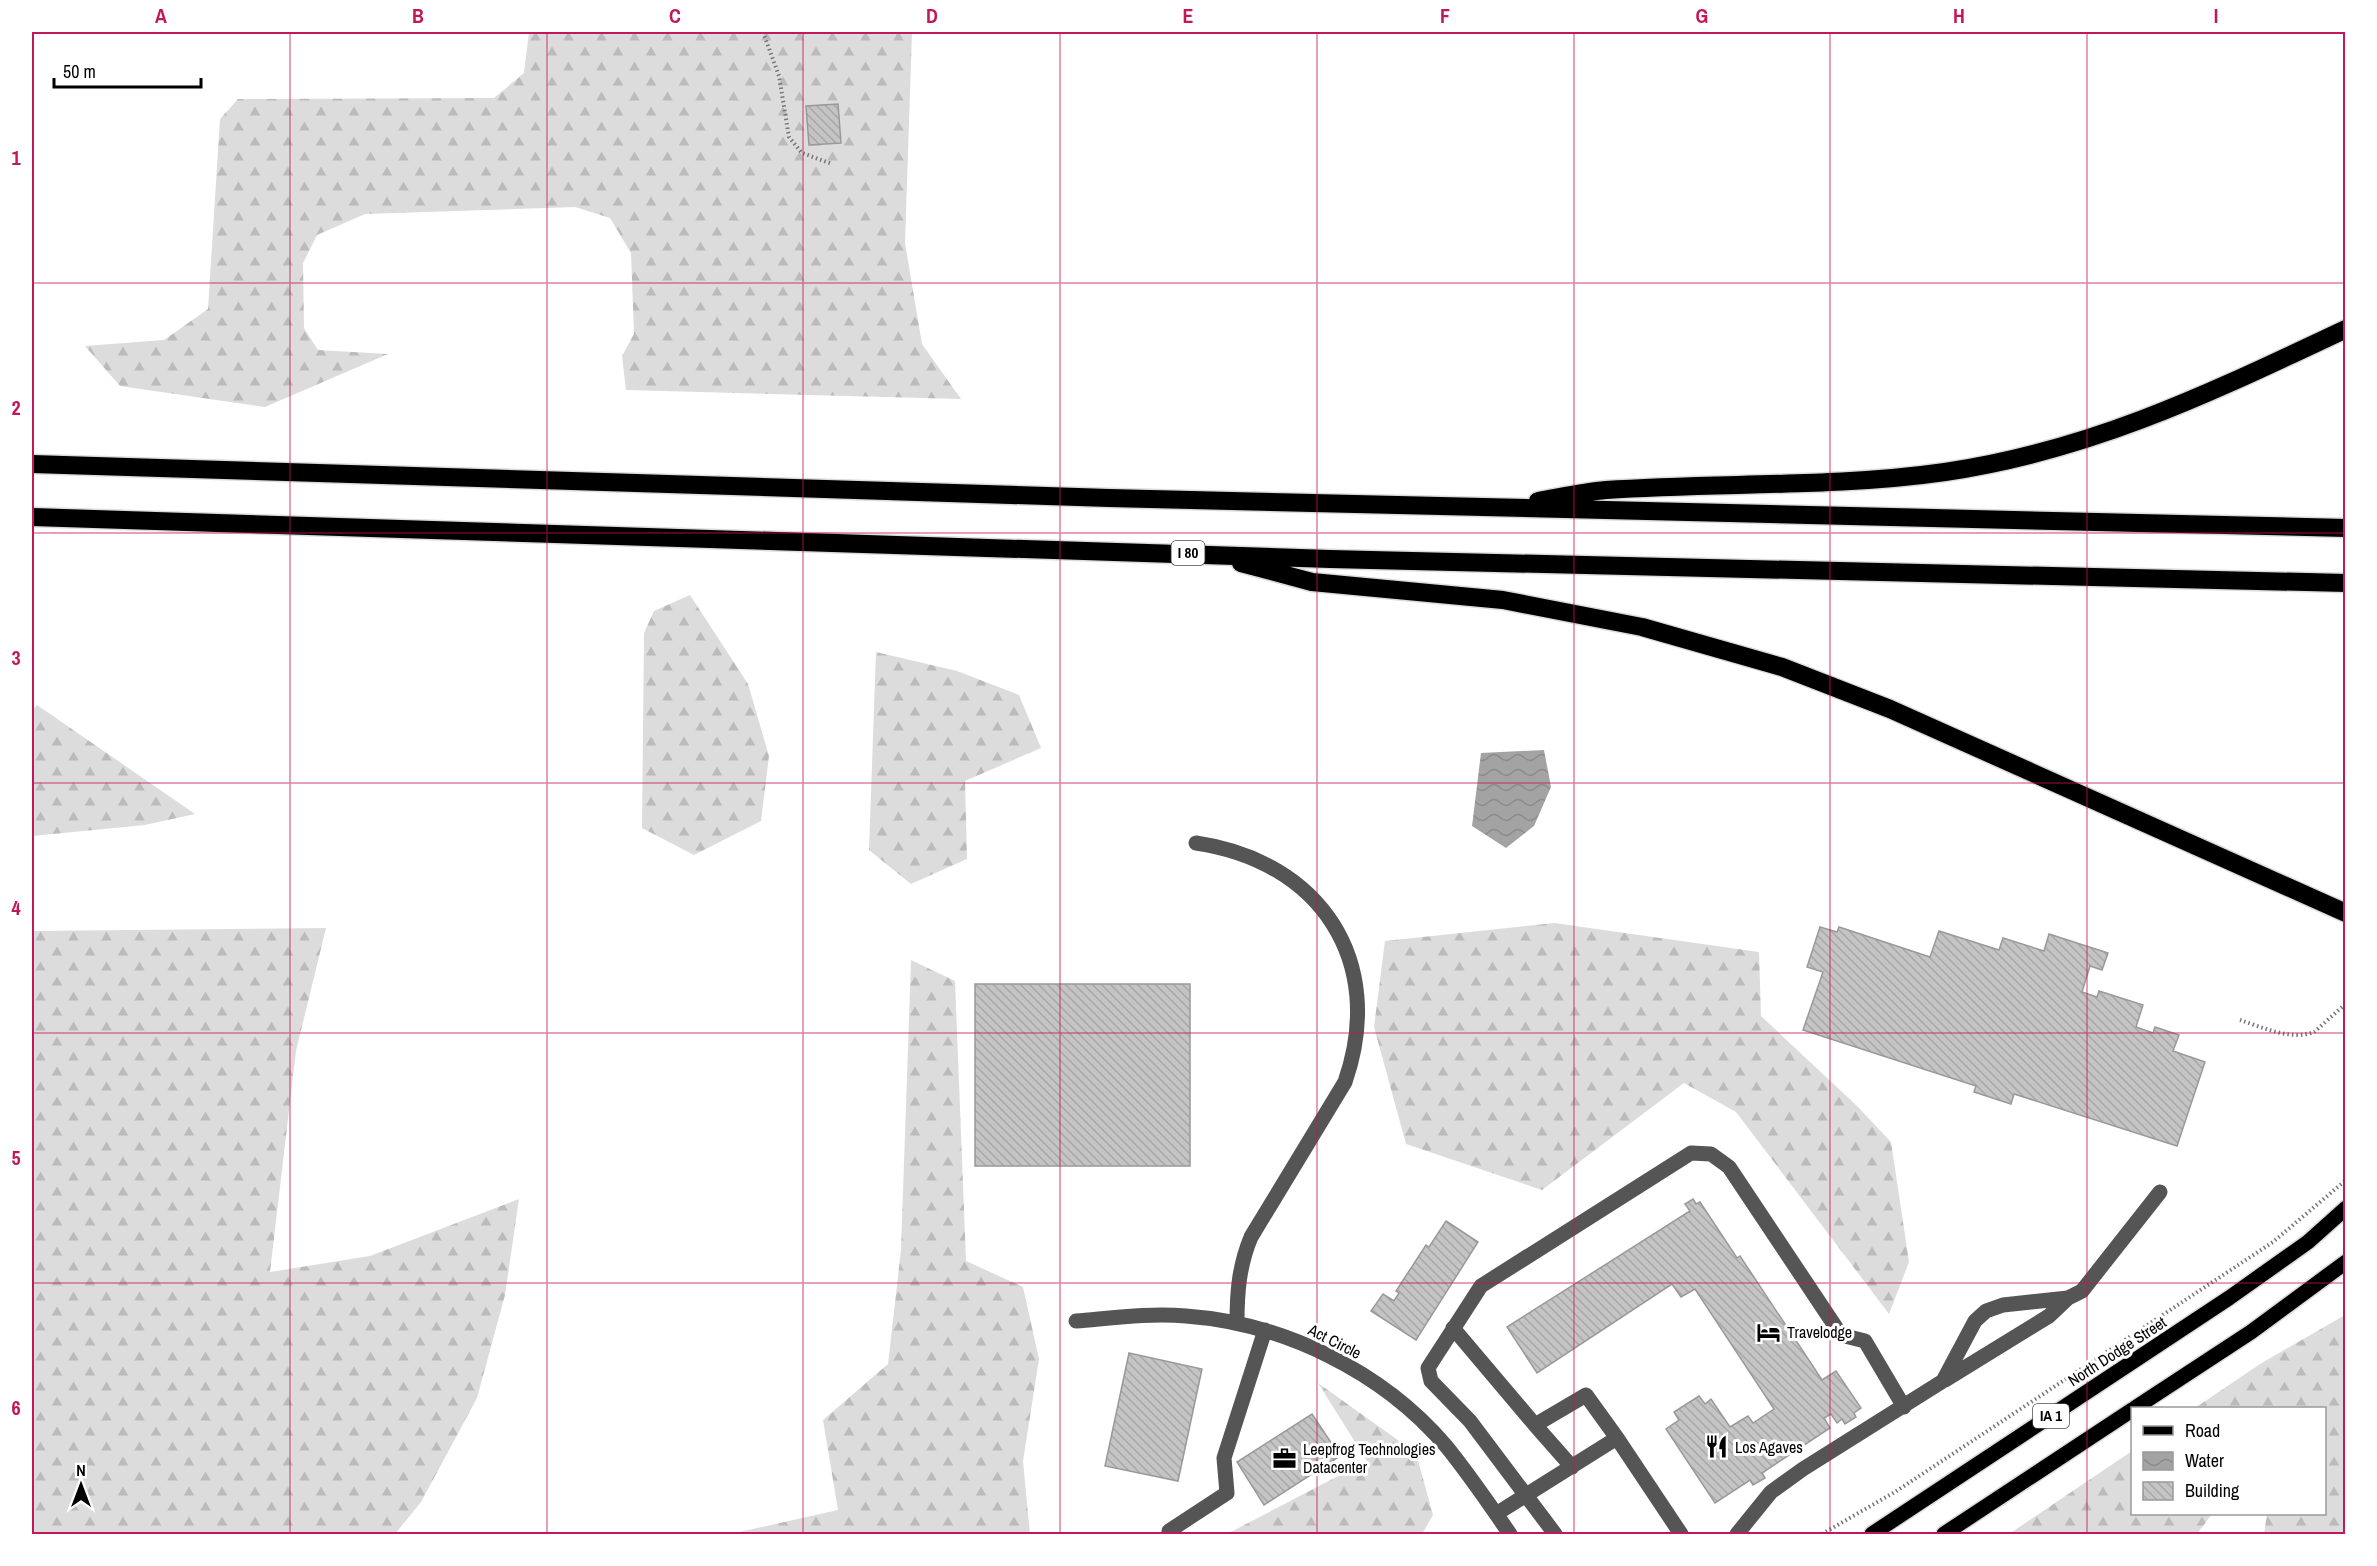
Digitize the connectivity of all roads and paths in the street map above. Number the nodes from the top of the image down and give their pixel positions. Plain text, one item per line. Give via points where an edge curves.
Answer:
1 (763, 32) edge
2 (832, 164) dead end
3 (2346, 329) edge
4 (32, 464) edge
5 (1488, 508) junction
6 (32, 517) edge
7 (2346, 528) edge
8 (1208, 554) junction
9 (2346, 583) edge
10 (1196, 843) dead end
11 (2346, 913) edge
12 (2346, 1004) edge
13 (2240, 1020) dead end
14 (2346, 1180) edge
15 (2160, 1192) dead end
16 (2346, 1208) edge
17 (2346, 1262) edge
18 (2068, 1298) junction
19 (1076, 1321) dead end
20 (1237, 1323) junction
21 (1453, 1328) junction
22 (1265, 1330) junction
23 (1943, 1381) junction
24 (1904, 1407) junction
25 (2137, 1407) edge
26 (2131, 1411) edge
27 (1535, 1425) junction
28 (1617, 1438) junction
29 (1572, 1467) junction
30 (1527, 1495) junction
31 (1496, 1514) junction
32 (1169, 1531) dead end
33 (1510, 1534) edge
34 (1555, 1534) edge
35 (1681, 1534) edge
36 (1737, 1534) edge
37 (1822, 1534) edge
38 (1872, 1534) edge
39 (1944, 1534) edge

1 - 2 path via 779,76 789,137 802,153
3 - 5 highway via 2130,426 2004,462 1884,479 1604,490
4 - 5 highway
5 - 7 highway
6 - 8 highway, I 80
8 - 9 highway, I 80
8 - 11 highway via 1312,582 1503,600 1642,627 1782,667 1890,709
10 - 20 street via 1225,847 1275,867 1299,885 1334,926 1347,953 1358,1012 1353,1059 1345,1082 1242,1257
12 - 13 path via 2327,1017 2316,1032 2294,1036
14 - 37 path via 2273,1242 1895,1492
15 - 18 street via 2082,1291
16 - 38 main road, North Dodge Street / IA 1 via 2307,1242 2229,1298
17 - 25 main road, IA 1 via 2251,1332
18 - 23 street via 2049,1316
18 - 23 street via 2003,1305 1986,1311 1976,1321
19 - 20 street, Act Circle via 1149,1315
20 - 22 street, Act Circle
21 - 24 street via 1481,1286 1671,1163 1691,1153 1711,1154 1729,1167 1841,1335 1865,1341
21 - 27 street
21 - 30 street via 1428,1368 1431,1381 1470,1421
22 - 31 street, Act Circle via 1314,1349 1384,1390 1444,1444
22 - 32 street via 1224,1458 1227,1493
23 - 24 street
24 - 36 street via 1771,1492
26 - 39 main road, IA 1
27 - 28 street via 1586,1395
27 - 29 street
28 - 29 street
28 - 35 street
29 - 30 street
30 - 31 street
30 - 34 street
31 - 33 street, Act Circle

